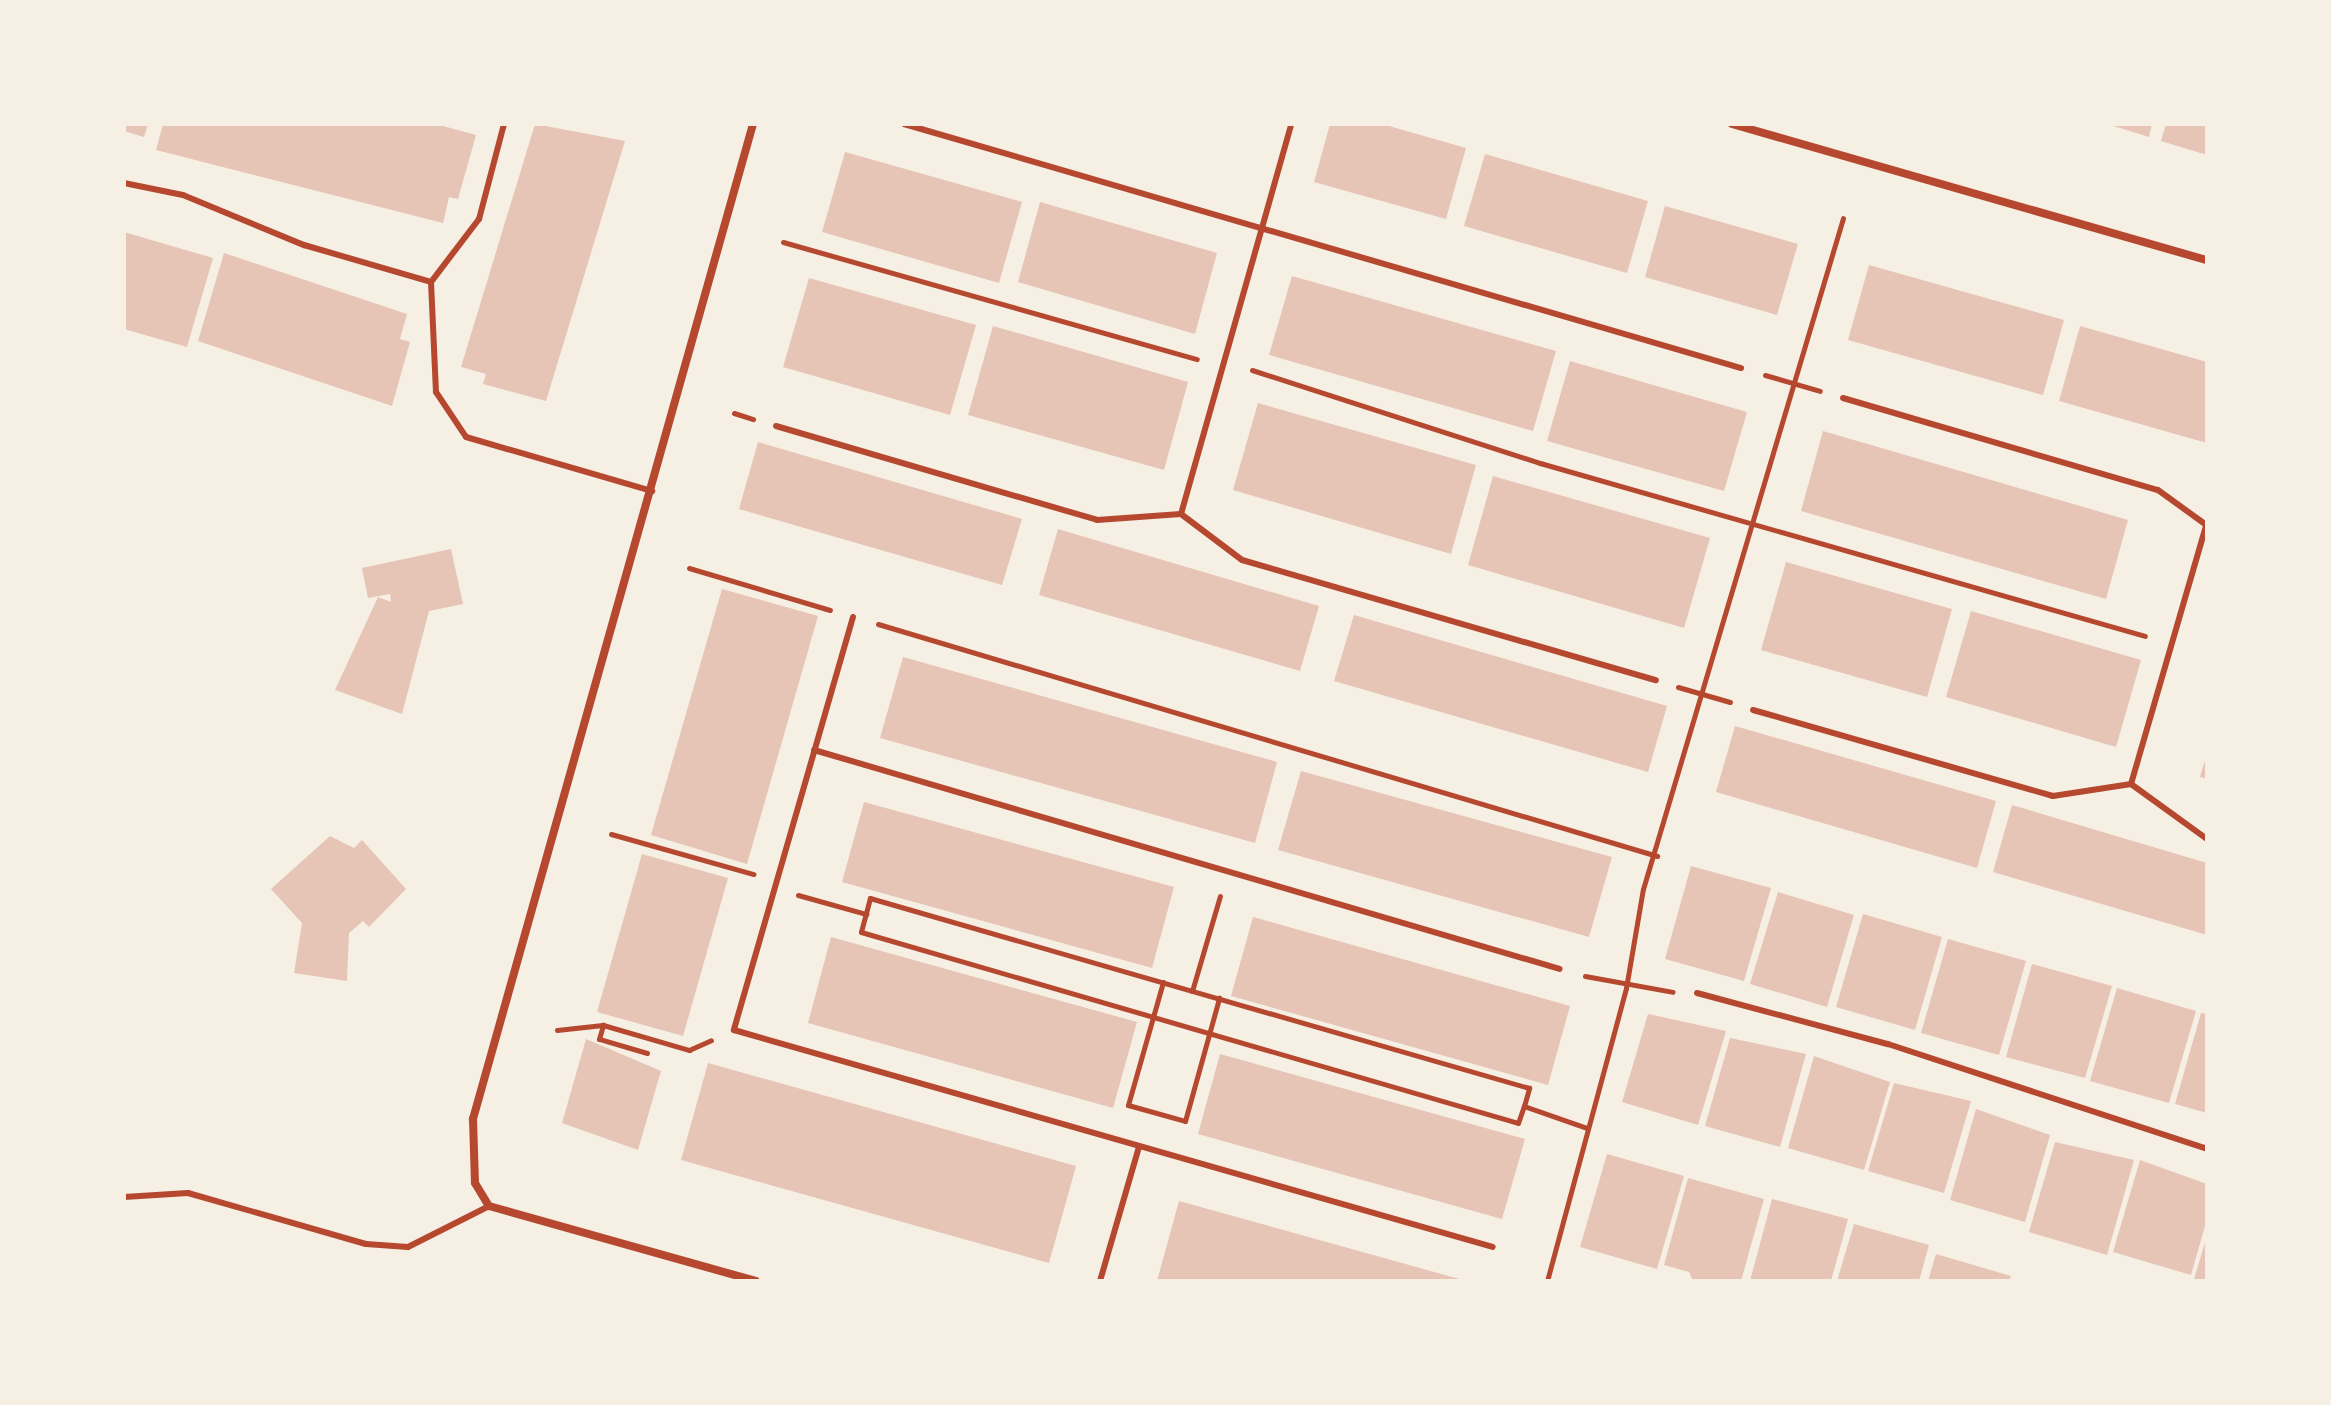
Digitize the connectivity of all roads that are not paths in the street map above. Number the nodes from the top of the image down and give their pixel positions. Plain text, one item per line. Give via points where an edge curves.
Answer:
1 (504, 124) edge
2 (753, 124) edge
3 (904, 124) edge
4 (1291, 124) edge
5 (1732, 124) edge
6 (124, 183) edge
7 (1261, 227) junction
8 (2207, 260) edge
9 (431, 282) junction
10 (1741, 368) road end
11 (1843, 398) road end
12 (776, 426) dead end
13 (652, 491) junction
14 (1181, 514) junction
15 (2206, 524) edge
16 (853, 617) road end
17 (1656, 680) road end
18 (1753, 710) road end
19 (814, 750) junction
20 (2131, 784) junction
21 (2207, 839) edge
22 (1560, 969) road end
23 (1697, 993) road end
24 (1139, 1147) junction
25 (2207, 1149) edge
26 (124, 1197) edge
27 (489, 1206) junction
28 (1493, 1247) dead end
29 (756, 1281) edge
30 (1100, 1281) edge

1 - 9 lane via 479,219
2 - 13 street
3 - 7 lane
4 - 7 lane
5 - 8 street
6 - 9 lane via 183,195 304,245
7 - 10 lane
7 - 14 lane
9 - 13 lane via 436,392 466,437
11 - 15 lane via 2158,490
12 - 14 lane via 1097,520
13 - 27 street via 473,1119 475,1183
14 - 17 lane via 1242,560
15 - 20 lane
16 - 19 lane
18 - 20 lane via 2053,796
19 - 22 lane
19 - 24 lane via 734,1030
20 - 21 lane
23 - 25 lane via 1888,1044
24 - 28 lane
24 - 30 lane
26 - 27 lane via 188,1193 366,1244 408,1247
27 - 29 street

